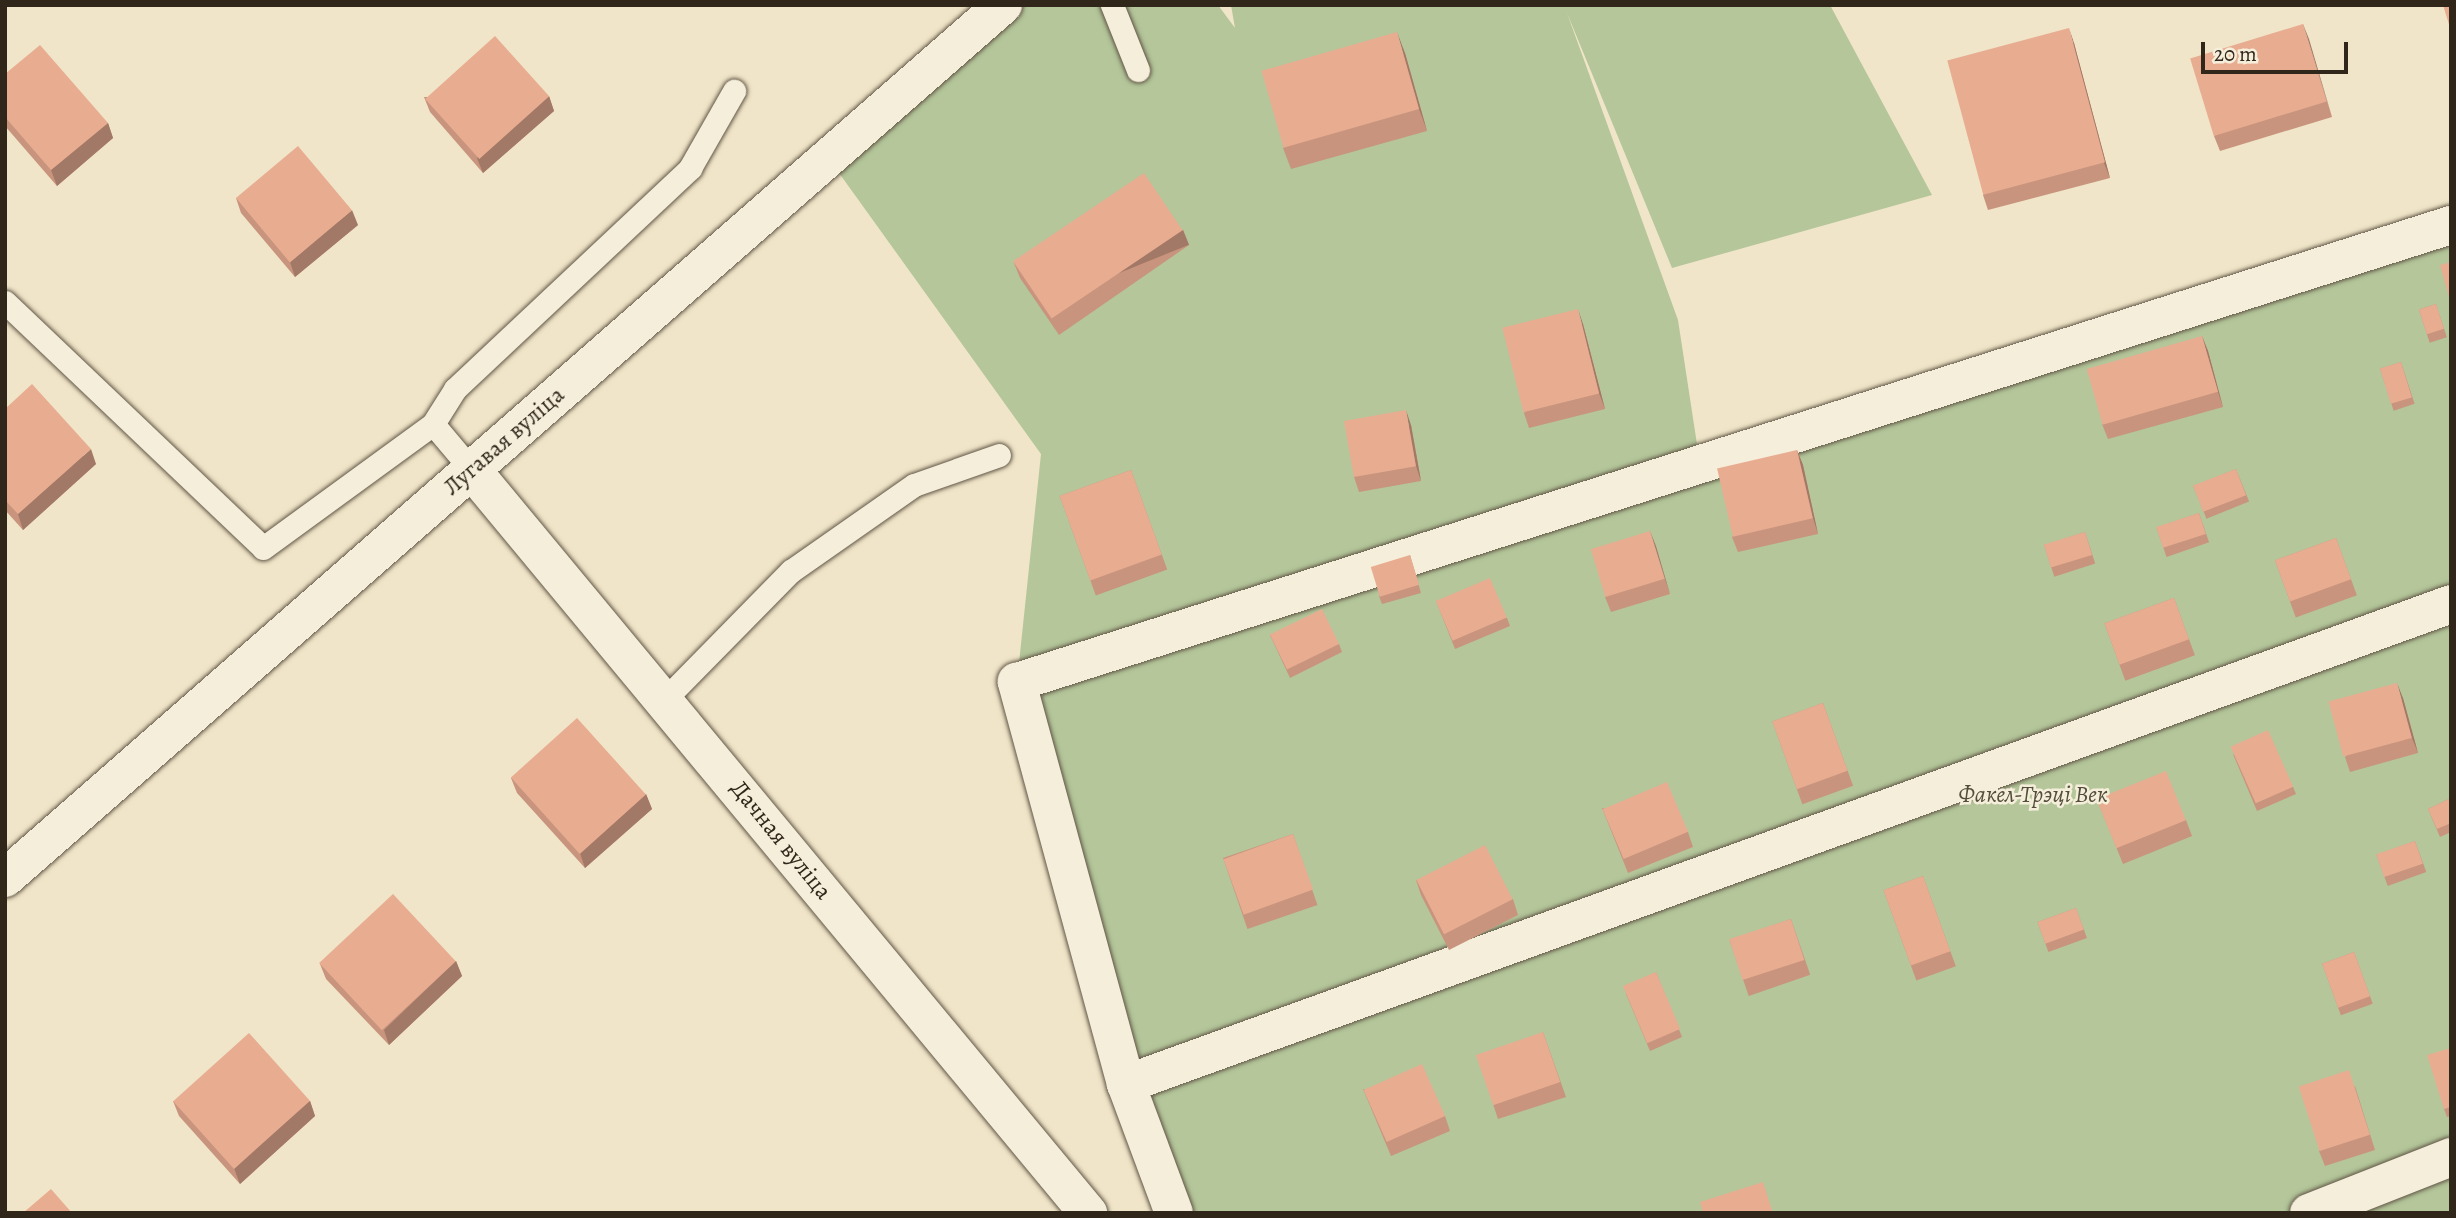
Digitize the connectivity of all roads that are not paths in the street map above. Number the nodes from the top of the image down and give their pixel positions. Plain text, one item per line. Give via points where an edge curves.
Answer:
1 (1003, 5) edge
2 (1112, 5) edge
3 (1138, 70) dead end
4 (734, 91) dead end
5 (2451, 225) edge
6 (5, 302) edge
7 (433, 424) junction
8 (999, 456) dead end
9 (471, 470) junction
10 (2451, 604) edge
11 (665, 699) junction
12 (5, 878) edge
13 (1126, 1084) junction
14 (2451, 1157) edge
15 (1087, 1213) edge
16 (1174, 1213) edge
17 (2309, 1213) edge

1 - 9 street, Лугавая вуліца
2 - 3 lane
4 - 7 lane via 690,167 455,389
5 - 13 street via 1017,682
6 - 7 lane via 263,548
7 - 9 lane
8 - 11 lane via 914,485 792,571
9 - 11 street, Дачная вуліца
9 - 12 street, Лугавая вуліца
10 - 13 street
11 - 15 street, Дачная вуліца
13 - 16 street
14 - 17 street

